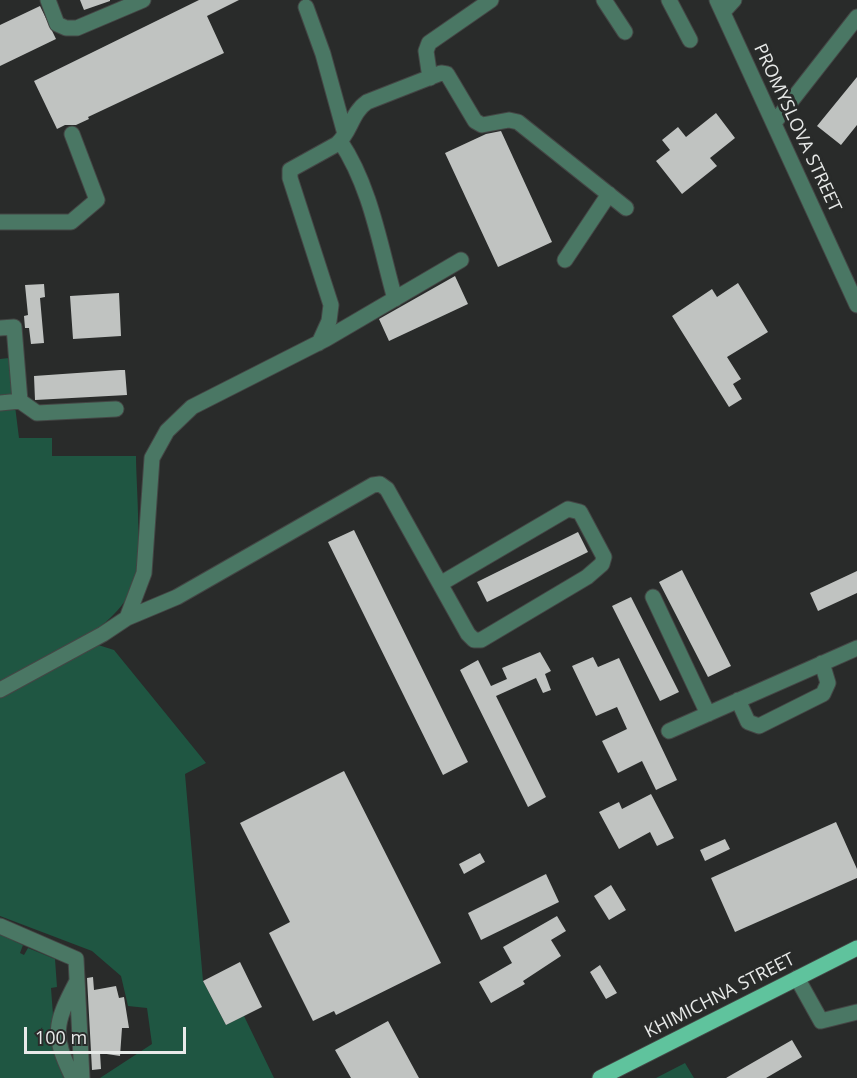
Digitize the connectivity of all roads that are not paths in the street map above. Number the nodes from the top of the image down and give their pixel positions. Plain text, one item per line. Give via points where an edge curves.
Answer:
1 (48, 0) edge
2 (143, 0) edge
3 (491, 0) edge
4 (604, 0) edge
5 (669, 0) edge
6 (734, 0) edge
7 (720, 6) edge
8 (306, 7) dead end
9 (857, 17) edge
10 (625, 32) dead end
11 (690, 40) dead end
12 (430, 78) junction
13 (774, 123) junction
14 (72, 134) dead end
15 (343, 138) junction
16 (609, 194) junction
17 (626, 208) dead end
18 (0, 222) edge
19 (461, 260) dead end
20 (565, 260) dead end
21 (395, 299) junction
22 (857, 305) edge
23 (0, 328) edge
24 (319, 343) junction
25 (20, 401) junction
26 (0, 403) edge
27 (116, 409) dead end
28 (440, 584) junction
29 (653, 597) dead end
30 (127, 618) junction
31 (857, 648) edge
32 (822, 663) junction
33 (0, 690) edge
34 (738, 700) junction
35 (708, 714) junction
36 (669, 731) dead end
37 (0, 926) edge
38 (857, 948) edge
39 (797, 978) junction
40 (77, 981) junction
41 (857, 1012) edge
42 (73, 1078) edge
43 (82, 1078) edge
44 (600, 1078) edge

1 - 2 street via 57,24 66,28 77,28
3 - 12 street via 434,36 426,51
4 - 10 street
5 - 11 street
6 - 7 street
7 - 13 street, PROMYSLOVA STREET
8 - 15 street via 323,54
9 - 13 street
12 - 15 street via 367,102 357,109
12 - 16 street via 447,74 475,121 482,125 518,122
13 - 22 street, PROMYSLOVA STREET
14 - 18 street via 97,200 71,222
15 - 21 street via 363,184
15 - 24 street via 290,170 331,305
16 - 17 street
16 - 20 street
19 - 21 street
21 - 24 street
23 - 25 street via 14,327
24 - 30 street via 192,407 167,431 152,458 144,573
25 - 26 street
25 - 27 street via 37,413
28 - 28 street via 568,509 580,512 604,557 602,564 586,577 481,640 468,634
28 - 30 street via 387,489 380,484 177,597
29 - 35 street
30 - 33 street
31 - 32 street
32 - 34 street
32 - 34 street via 828,683 823,694 759,726 748,722
34 - 35 street
35 - 36 street
37 - 40 street via 76,959
38 - 39 main road, KHIMICHNA STREET
39 - 41 street via 821,1021
39 - 44 main road, KHIMICHNA STREET
40 - 42 street via 59,1017 60,1051
40 - 43 street

